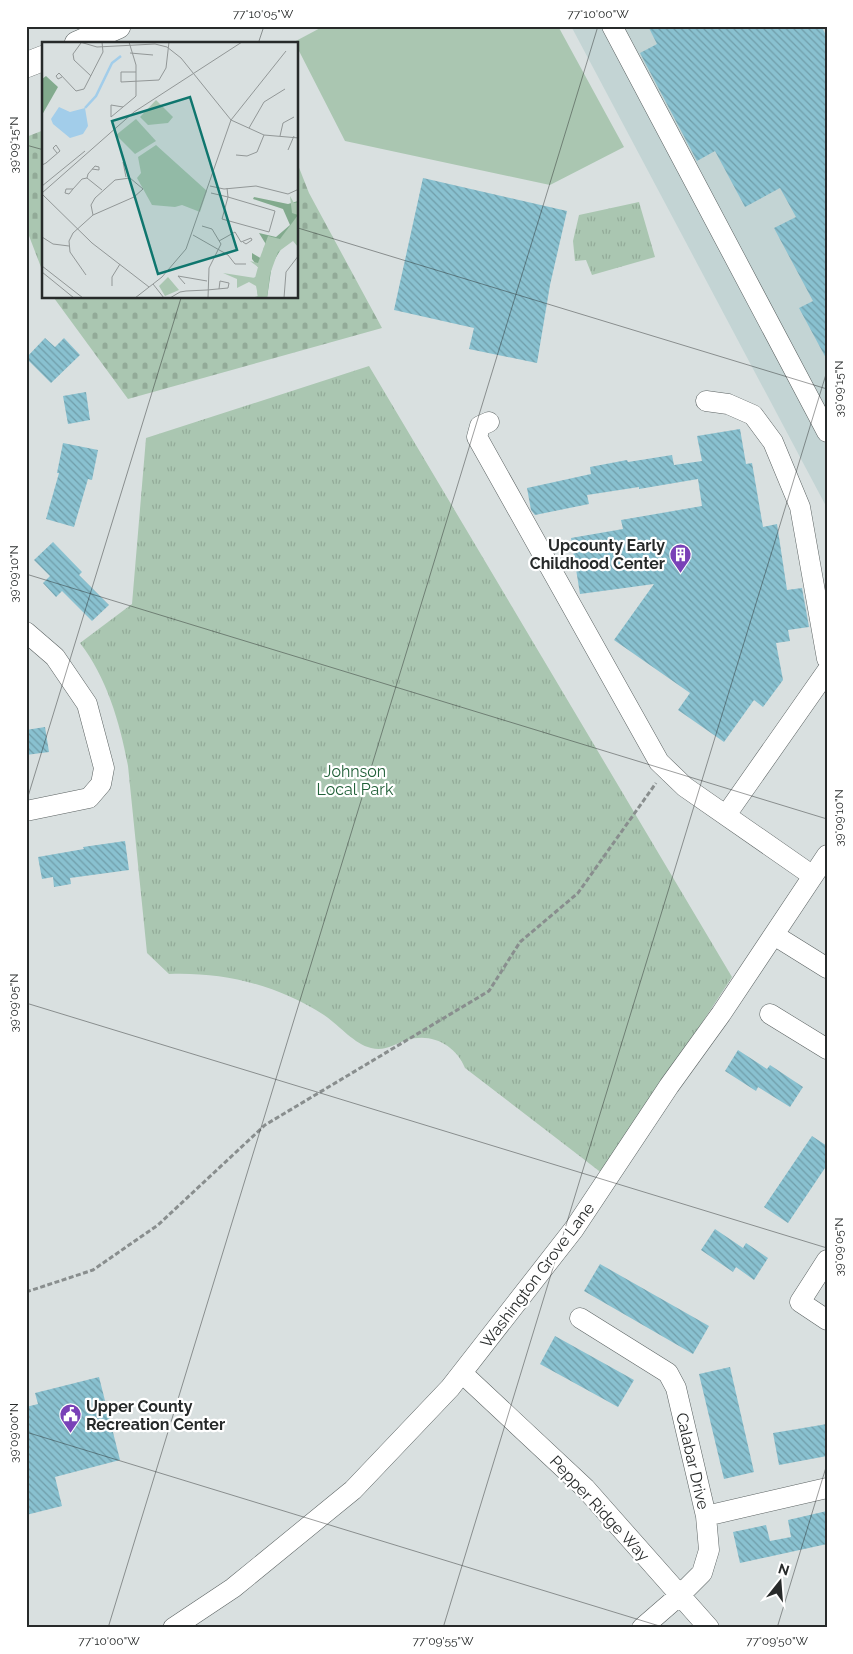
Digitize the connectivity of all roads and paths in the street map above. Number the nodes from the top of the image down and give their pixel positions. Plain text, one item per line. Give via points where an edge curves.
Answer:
1 (118, 26) edge
2 (612, 26) edge
3 (82, 42) edge
4 (42, 59) edge
5 (26, 65) edge
6 (706, 401) dead end
7 (489, 422) dead end
8 (827, 432) edge
9 (26, 632) edge
10 (827, 659) edge
11 (827, 671) edge
12 (666, 768) junction
13 (26, 811) edge
14 (726, 815) junction
15 (827, 855) edge
16 (813, 876) junction
17 (774, 934) junction
18 (827, 968) edge
19 (770, 1014) dead end
20 (827, 1049) edge
21 (827, 1260) edge
22 (26, 1292) edge
23 (580, 1318) dead end
24 (827, 1320) edge
25 (462, 1373) junction
26 (827, 1488) edge
27 (706, 1516) junction
28 (680, 1595) junction
29 (173, 1628) edge
30 (642, 1628) edge
31 (709, 1628) edge

1 - 3 main road
2 - 8 street
4 - 5 main road
6 - 10 street via 728,404 753,415 773,442 800,507
7 - 12 street via 480,426 477,437 659,762
9 - 13 street via 55,657 87,704 104,768 101,784 89,798
11 - 14 street
12 - 14 street
12 - 22 path via 578,893 520,942 489,991 266,1125 158,1225 93,1270
14 - 16 street
15 - 16 street, Washington Grove Lane
16 - 17 street, Washington Grove Lane
17 - 18 street
17 - 25 street, Washington Grove Lane via 574,1229
19 - 20 street
21 - 24 street via 800,1302
23 - 27 street, Calabar Drive via 668,1373 676,1388
25 - 28 street, Pepper Ridge Way via 585,1488
25 - 29 street, Washington Grove Lane via 353,1490 233,1588
26 - 27 street
27 - 28 street, Calabar Drive via 710,1550 702,1573
28 - 30 street, Calabar Drive
28 - 31 street, Pepper Ridge Way

